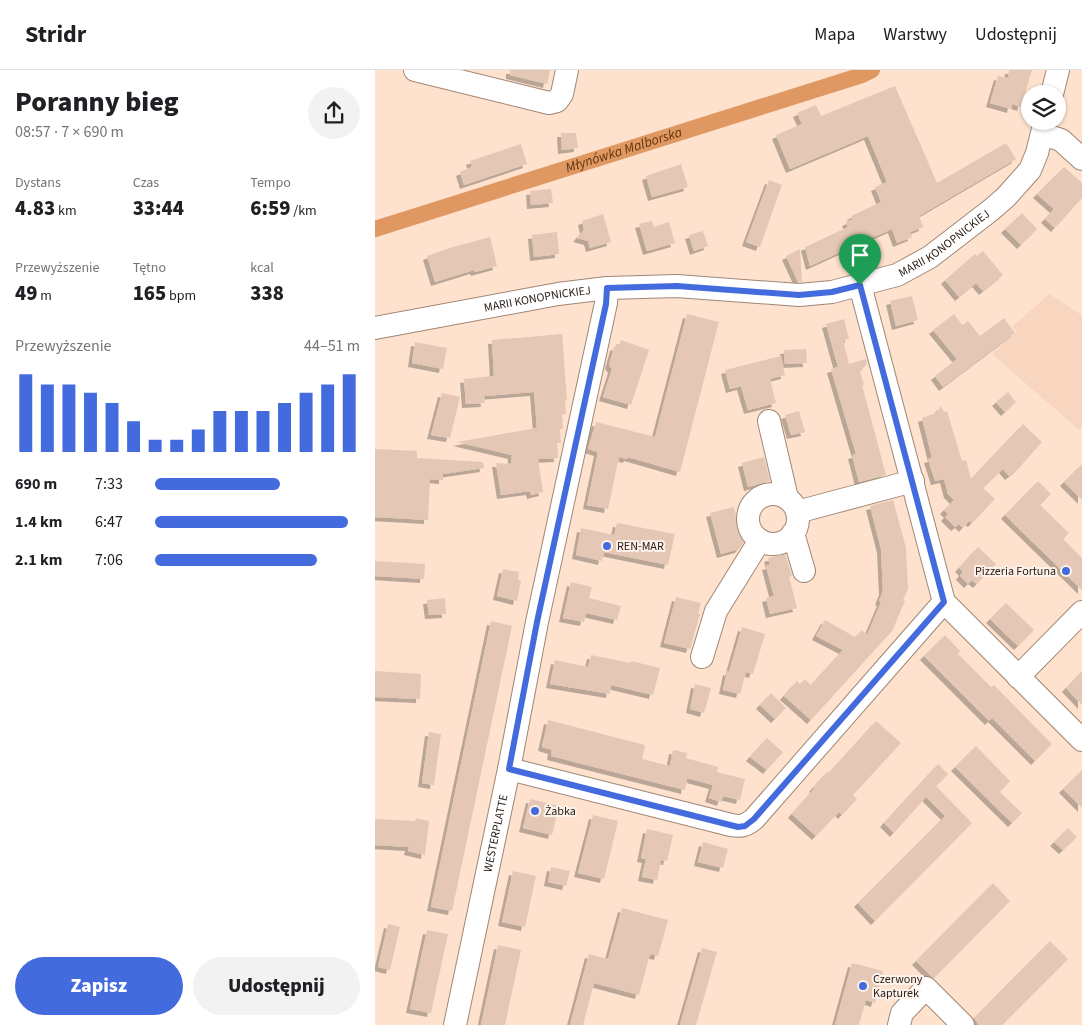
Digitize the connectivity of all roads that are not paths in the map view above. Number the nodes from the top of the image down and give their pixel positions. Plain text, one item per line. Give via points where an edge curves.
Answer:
1 (415, 70) edge
2 (567, 70) edge
3 (1058, 70) edge
4 (1054, 85) edge
5 (1043, 130) edge
6 (1046, 130) edge
7 (1082, 158) edge
8 (860, 285) junction
9 (607, 288) junction
10 (375, 328) edge
11 (769, 422) dead end
12 (913, 481) junction
13 (792, 514) junction
14 (761, 540) junction
15 (804, 571) dead end
16 (944, 602) junction
17 (1082, 612) edge
18 (702, 656) dead end
19 (1018, 677) junction
20 (1082, 740) edge
21 (509, 769) junction
22 (455, 1025) edge
23 (899, 1025) edge
24 (963, 1025) edge

1 - 2 street via 549,103 557,101 562,94
3 - 4 street
5 - 8 street, MARII KONOPNICKIEJ via 1030,170 991,210 930,257 897,275
6 - 7 street
8 - 9 street, MARII KONOPNICKIEJ via 799,295 677,286
8 - 12 street
9 - 10 street, MARII KONOPNICKIEJ
9 - 21 street, WESTERPLATTE
11 - 13 street
12 - 13 street
12 - 16 street
13 - 14 street via 781,542
13 - 14 street via 777,494 759,498 748,515 753,534
13 - 15 street
14 - 18 street via 716,611
16 - 19 street
16 - 21 street via 745,826 738,827
17 - 19 street
19 - 20 street
21 - 22 street, WESTERPLATTE
23 - 24 street via 902,1013 926,988

